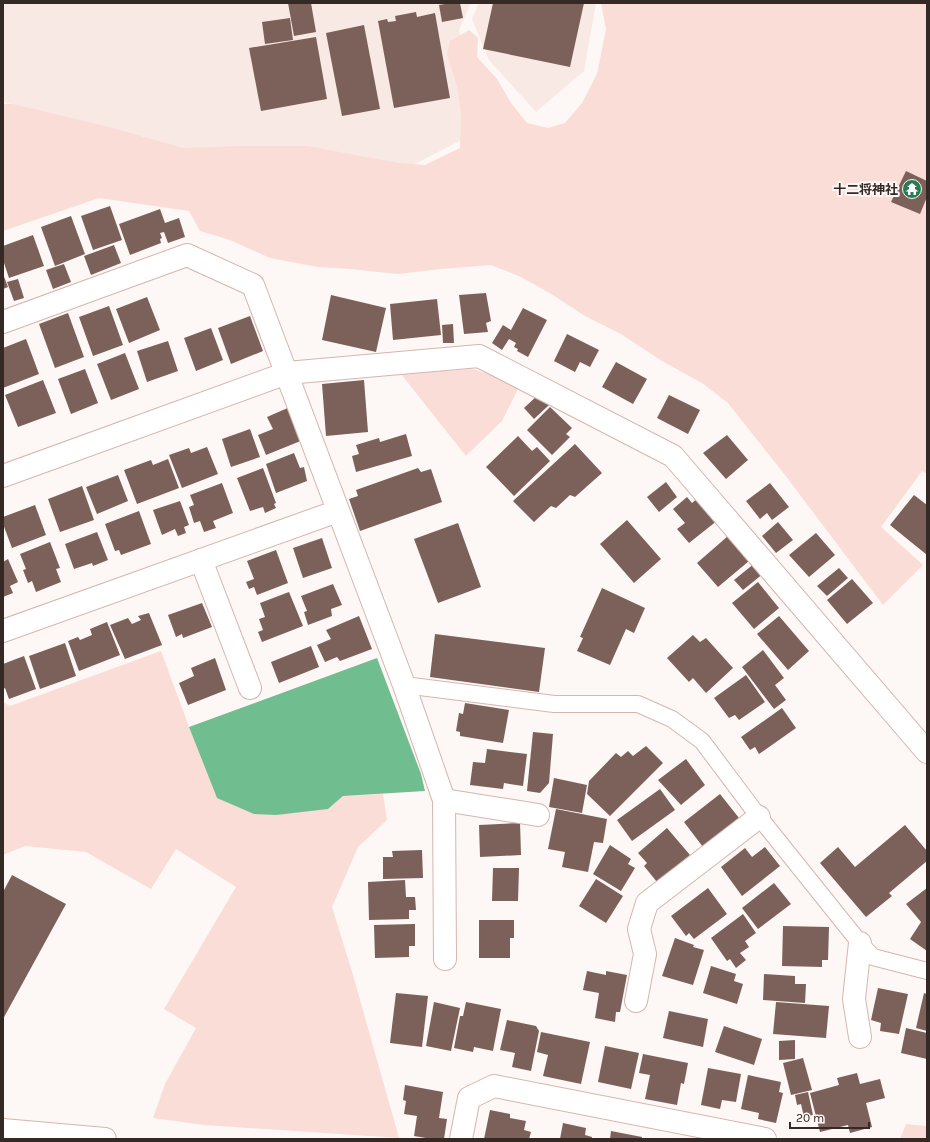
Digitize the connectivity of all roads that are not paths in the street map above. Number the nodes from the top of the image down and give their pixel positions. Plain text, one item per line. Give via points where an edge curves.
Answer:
1 (3, 322) edge
2 (287, 373) junction
3 (3, 476) edge
4 (338, 511) junction
5 (201, 560) junction
6 (3, 631) edge
7 (404, 685) junction
8 (250, 688) dead end
9 (927, 752) edge
10 (444, 800) junction
11 (538, 814) dead end
12 (759, 817) junction
13 (860, 942) junction
14 (445, 959) dead end
15 (927, 971) edge
16 (636, 1001) dead end
17 (860, 1037) dead end
18 (3, 1130) edge
19 (105, 1139) edge
20 (461, 1139) edge
21 (765, 1139) edge

1 - 2 street via 187,255 253,285
2 - 3 street
2 - 4 street
2 - 9 street via 480,356 673,456
4 - 5 street
4 - 7 street
5 - 6 street
5 - 8 street
7 - 10 street
7 - 12 lane via 554,704 638,704 672,719 702,741
10 - 11 street
10 - 14 street
12 - 13 lane
12 - 16 street via 647,904 639,929 645,954
13 - 15 lane via 873,957
13 - 17 street via 854,998
18 - 19 street
20 - 21 street via 469,1098 494,1086

